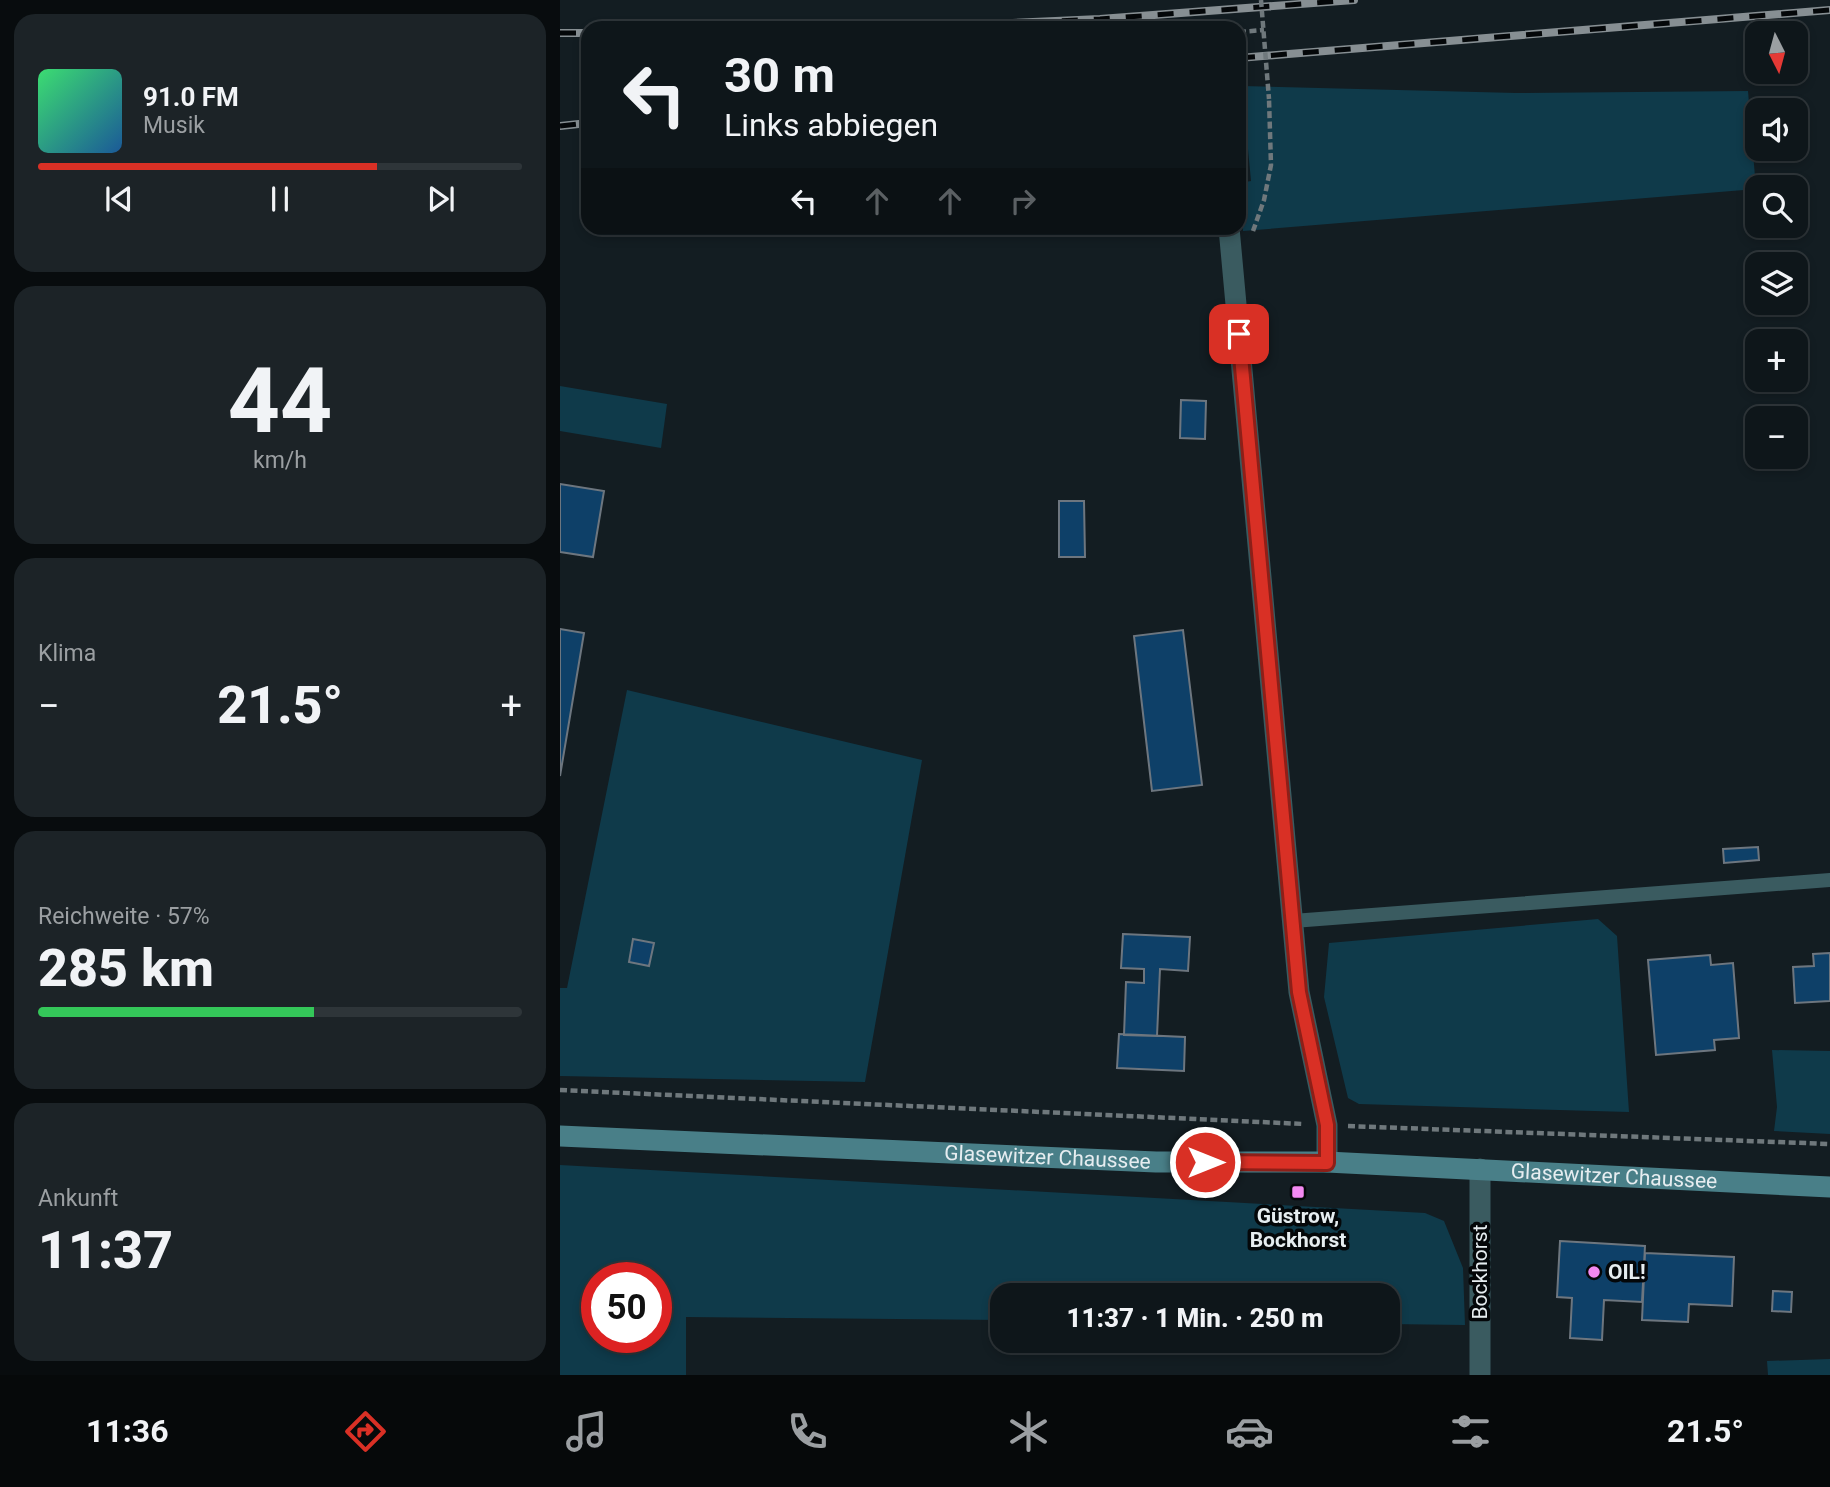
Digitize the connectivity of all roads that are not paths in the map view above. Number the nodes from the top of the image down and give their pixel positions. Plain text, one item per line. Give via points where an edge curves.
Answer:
1 (1230, 235) edge
2 (1830, 880) edge
3 (1293, 921) junction
4 (560, 1136) edge
5 (1327, 1163) junction
6 (1480, 1169) junction
7 (1830, 1187) edge
8 (1480, 1375) edge

1 - 3 street
2 - 3 lane
3 - 5 street via 1299,992 1327,1125
4 - 5 main road, Glasewitzer Chaussee via 1156,1162
5 - 6 main road, Glasewitzer Chaussee
6 - 7 main road, Glasewitzer Chaussee
6 - 8 street, Bockhorst

